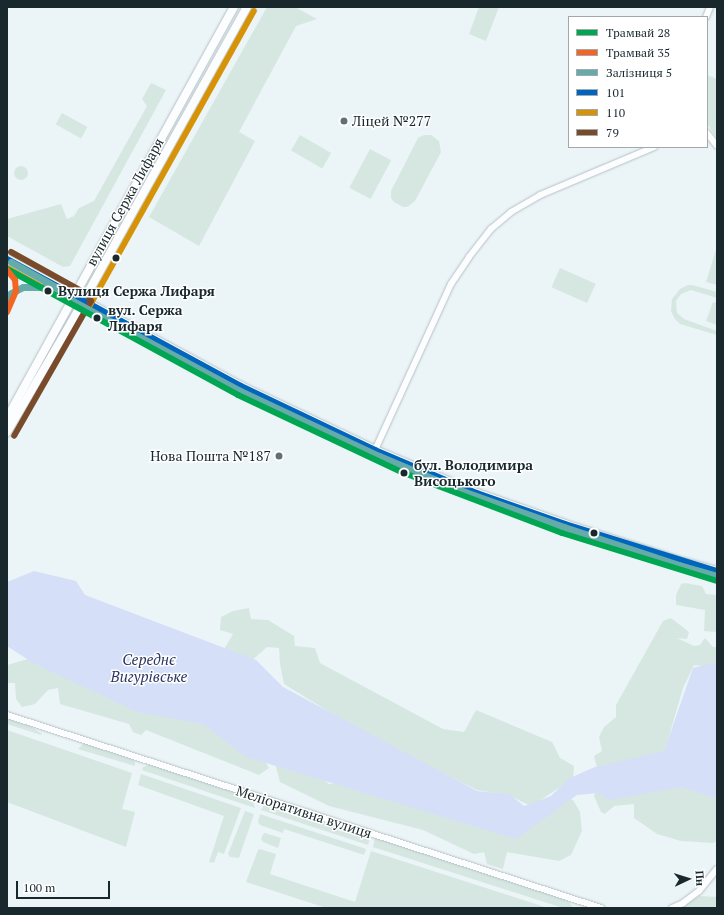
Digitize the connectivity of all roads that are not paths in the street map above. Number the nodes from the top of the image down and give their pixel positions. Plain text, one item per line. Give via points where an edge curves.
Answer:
1 (234, 7) edge
2 (247, 7) edge
3 (708, 134) edge
4 (717, 146) edge
5 (652, 148) edge
6 (7, 260) edge
7 (73, 296) junction
8 (83, 301) junction
9 (7, 418) edge
10 (7, 432) edge
11 (375, 450) junction
12 (717, 571) edge
13 (7, 715) edge
14 (717, 869) edge
15 (601, 908) edge
16 (672, 908) edge

1 - 7 street, вулиця Сержа Лифаря
2 - 8 street, вулиця Сержа Лифаря
3 - 4 street
5 - 11 street via 540,195 511,212 491,229 451,284
6 - 7 street
7 - 8 street
7 - 9 street, вулиця Сержа Лифаря
8 - 10 street, вулиця Сержа Лифаря
8 - 11 street via 241,386
11 - 12 street via 536,514 618,542
13 - 15 street, Меліоративна вулиця
14 - 16 street via 700,891

